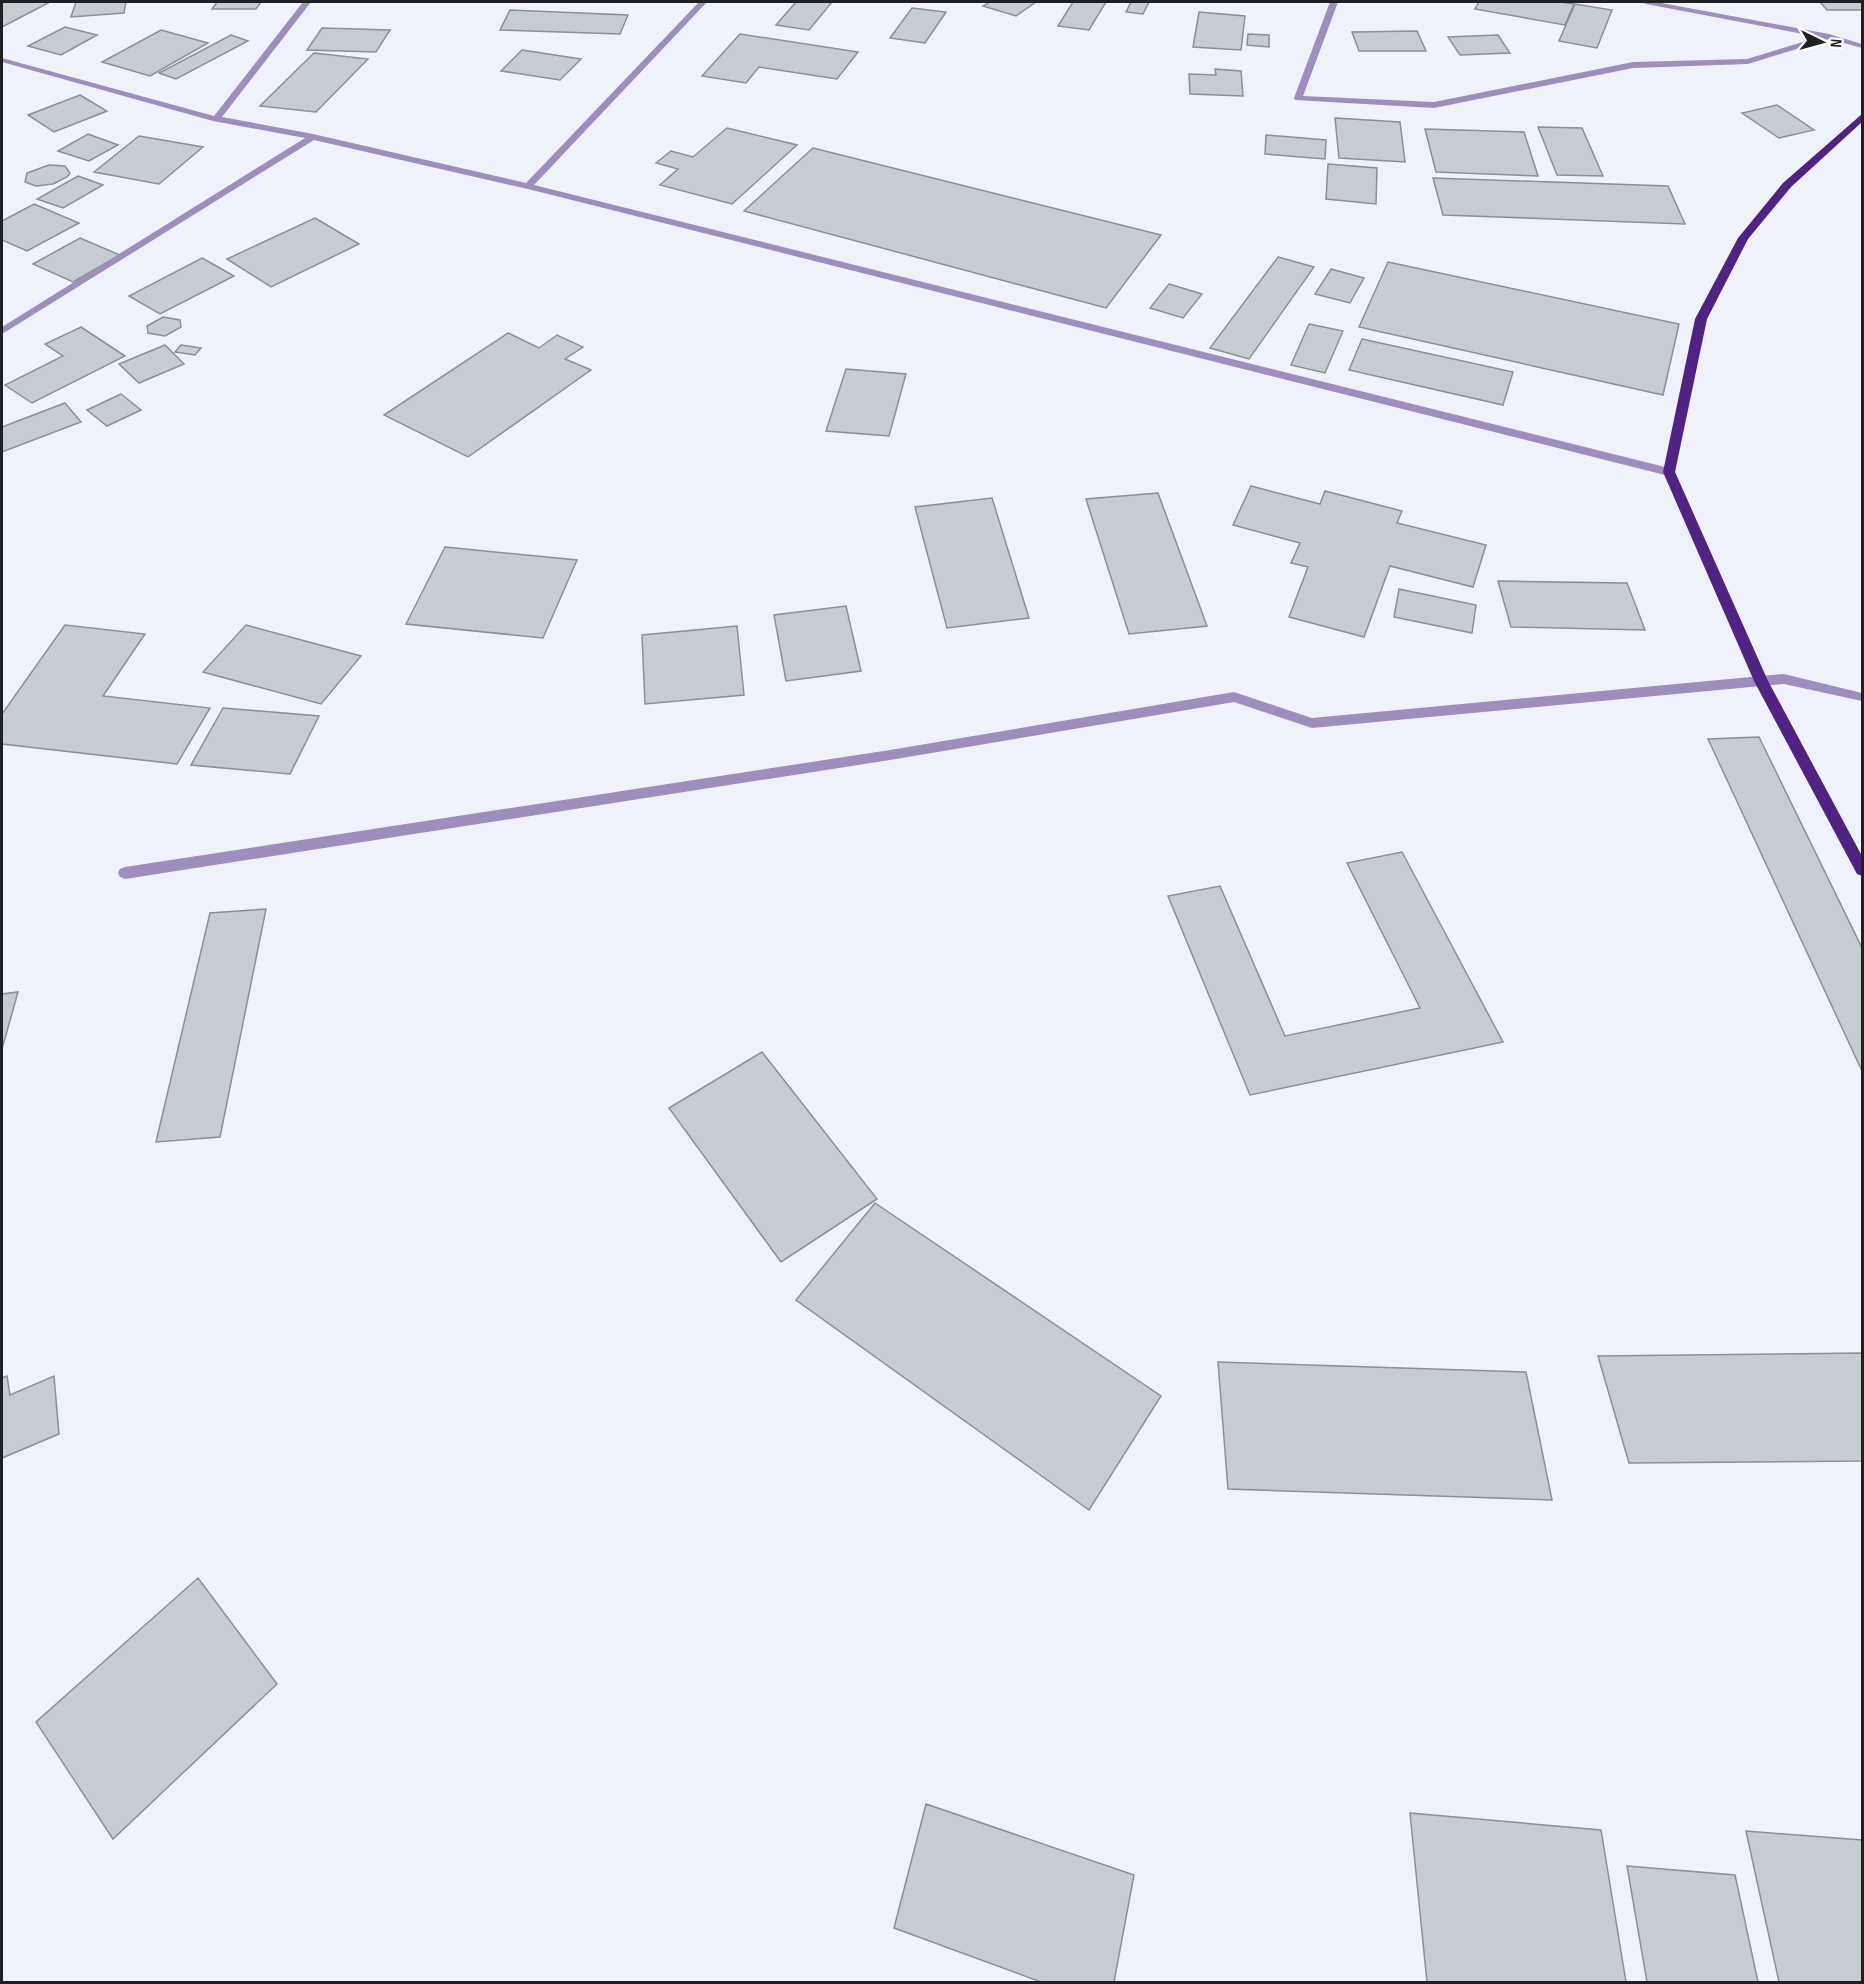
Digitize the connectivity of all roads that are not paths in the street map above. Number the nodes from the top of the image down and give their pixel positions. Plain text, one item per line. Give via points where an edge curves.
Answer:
1 (307, 2) edge
2 (703, 2) edge
3 (1334, 2) edge
4 (1646, 2) edge
5 (1829, 36) junction
6 (1863, 46) edge
7 (2, 60) edge
8 (1863, 117) edge
9 (216, 119) junction
10 (313, 137) junction
11 (528, 186) junction
12 (2, 331) edge
13 (1669, 472) junction
14 (1761, 681) junction
15 (1863, 697) edge
16 (1863, 870) edge
17 (124, 873) dead end

1 - 9 street
2 - 11 street
3 - 5 street via 1298,98 1434,105 1633,65 1748,61
4 - 5 street
5 - 6 street
7 - 9 street
8 - 13 highway via 1787,185 1743,238 1701,319
9 - 10 street
10 - 11 street
10 - 12 street
11 - 13 street
13 - 14 highway
14 - 15 street via 1784,679
14 - 16 highway
14 - 17 street via 1312,723 1234,697 890,755

